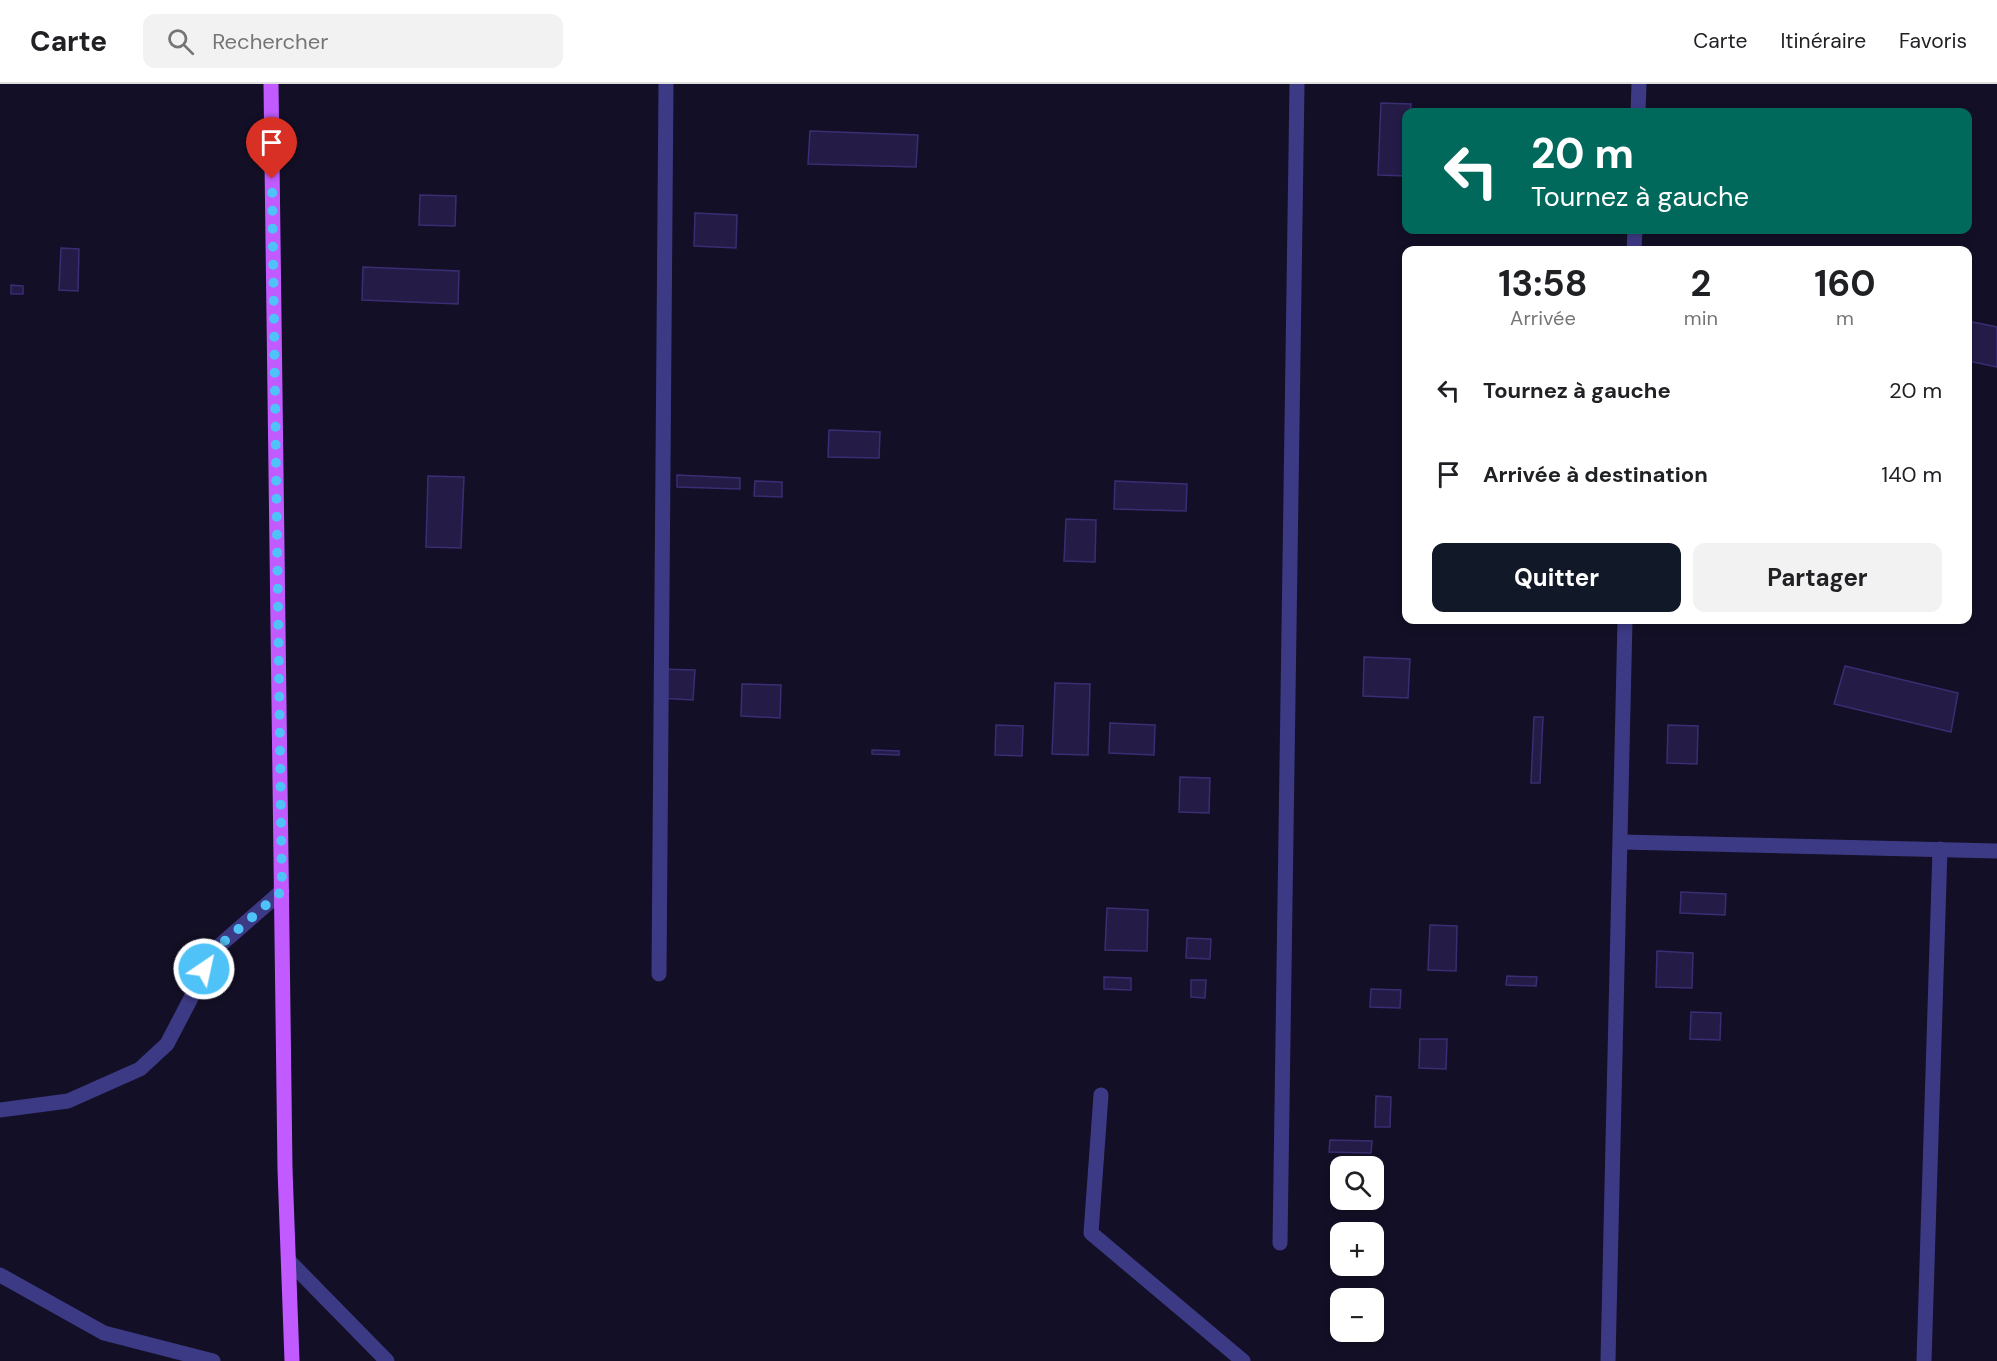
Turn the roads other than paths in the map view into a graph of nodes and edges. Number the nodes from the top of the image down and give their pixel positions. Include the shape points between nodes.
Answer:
1 (271, 84) edge
2 (666, 84) edge
3 (1297, 84) edge
4 (1639, 84) edge
5 (1638, 108) edge
6 (1625, 624) edge
7 (1622, 842) junction
8 (1940, 849) junction
9 (1997, 851) edge
10 (282, 891) junction
11 (659, 974) dead end
12 (1101, 1095) dead end
13 (0, 1110) edge
14 (1280, 1243) dead end
15 (290, 1262) junction
16 (0, 1275) edge
17 (213, 1361) edge
18 (292, 1361) edge
19 (387, 1361) edge
20 (1243, 1361) edge
21 (1608, 1361) edge
22 (1924, 1361) edge

1 - 10 main road
2 - 11 street
3 - 14 street
4 - 5 street
6 - 7 street
7 - 8 street
7 - 21 street
8 - 9 street
8 - 22 street
10 - 13 street via 211,953 167,1044 140,1069 68,1101
10 - 15 main road
12 - 20 street via 1091,1233
15 - 18 main road
15 - 19 street
16 - 17 street via 104,1333

